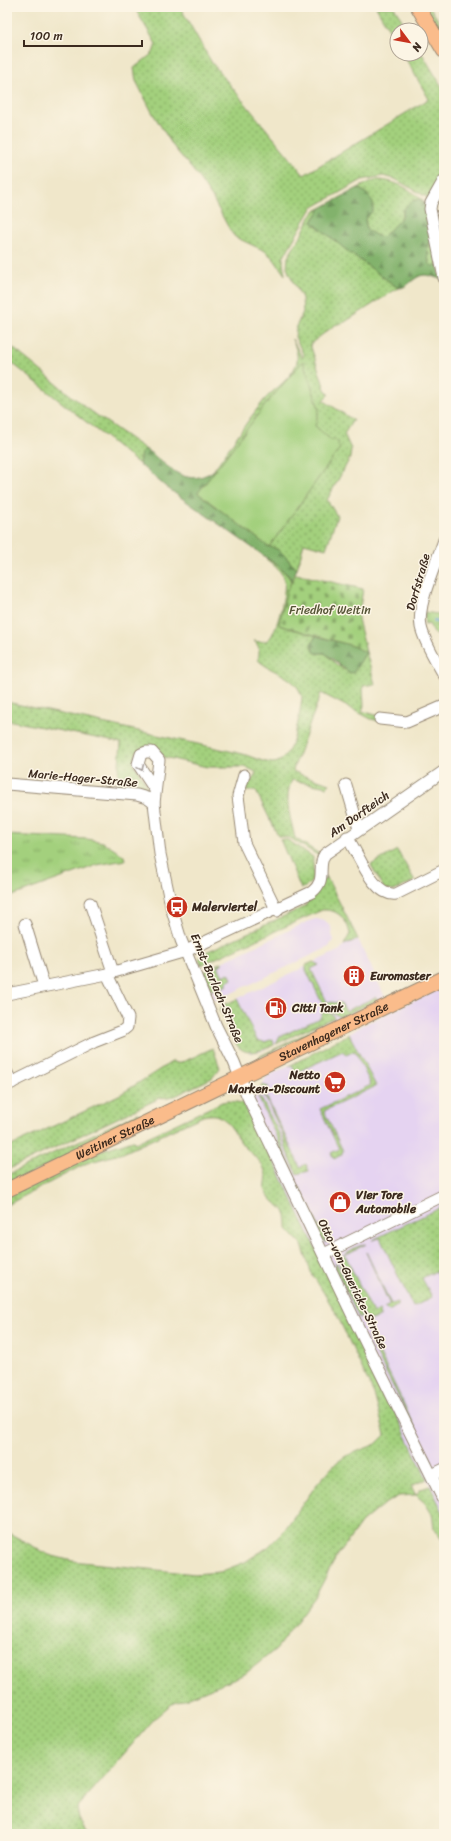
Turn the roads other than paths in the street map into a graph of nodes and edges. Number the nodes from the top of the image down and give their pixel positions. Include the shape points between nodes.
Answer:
1 (418, 7) edge
2 (444, 51) edge
3 (444, 180) edge
4 (444, 278) edge
5 (444, 540) edge
6 (444, 675) edge
7 (444, 706) edge
8 (380, 719) dead end
9 (444, 771) edge
10 (244, 775) dead end
11 (7, 784) edge
12 (346, 785) dead end
13 (155, 790) dead end
14 (154, 803) junction
15 (359, 829) junction
16 (347, 837) junction
17 (444, 870) edge
18 (90, 903) dead end
19 (277, 910) junction
20 (25, 924) dead end
21 (186, 951) junction
22 (110, 973) junction
23 (444, 978) edge
24 (44, 986) junction
25 (7, 994) edge
26 (240, 1077) junction
27 (9, 1080) edge
28 (223, 1085) joint
29 (7, 1190) edge
30 (444, 1195) edge
31 (324, 1254) junction
32 (444, 1470) edge
33 (432, 1475) junction
34 (444, 1501) edge

1 - 2 main road
3 - 4 street via 430,209
5 - 6 street, Dorfstraße via 425,597 421,620 425,638
7 - 8 street via 407,722
9 - 15 street, Am Dorfteich
10 - 19 street via 238,796 244,844
11 - 14 street, Marie-Hager-Straße via 137,795
12 - 15 street
13 - 14 street, Ernst-Barlach-Straße
14 - 21 street, Ernst-Barlach-Straße via 167,887
15 - 16 street, Am Dorfteich
16 - 17 street via 379,888 390,895
16 - 19 street, Am Dorfteich via 323,857 321,881 312,892
18 - 22 street
19 - 21 street
20 - 24 street
21 - 22 street
21 - 26 street, Ernst-Barlach-Straße
22 - 24 street
22 - 27 street via 128,1018 127,1027
23 - 26 main road, Stavenhagener Straße
24 - 25 street
26 - 28 main road, Stavenhagener Straße
26 - 31 street, Otto-von-Guericke-Straße
28 - 29 main road, Weitiner Straße
30 - 31 street
31 - 33 street, Otto-von-Guericke-Straße
32 - 33 street
33 - 34 street, Otto-von-Guericke-Straße

